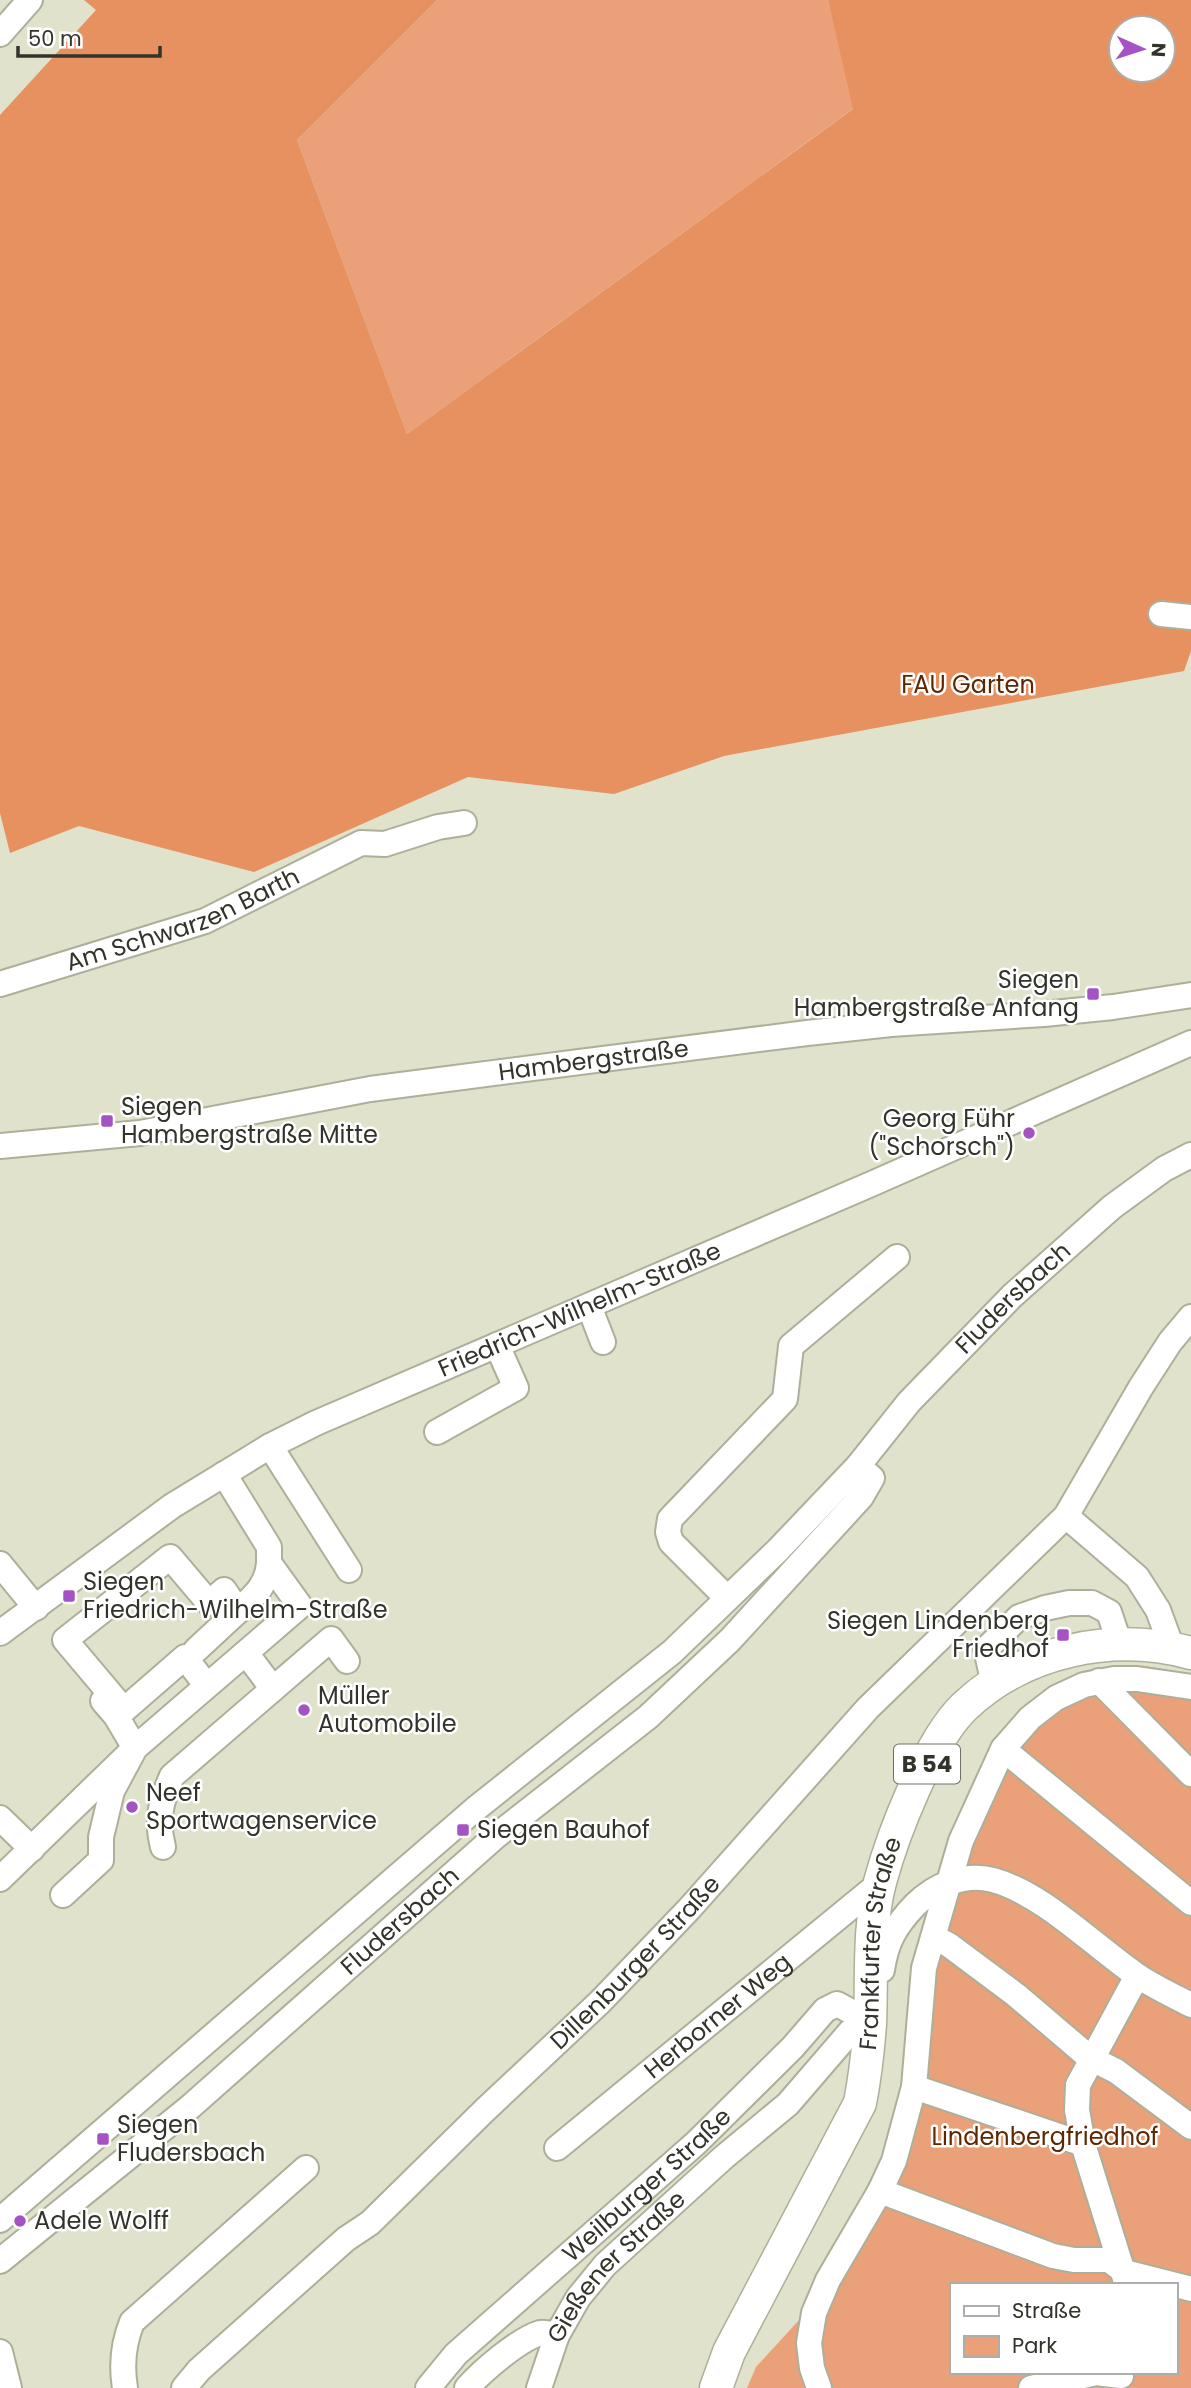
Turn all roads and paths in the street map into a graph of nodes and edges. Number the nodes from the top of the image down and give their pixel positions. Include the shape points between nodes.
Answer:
1 (30, 0) edge
2 (0, 34) edge
3 (1161, 614) dead end
4 (1191, 617) edge
5 (464, 823) dead end
6 (0, 984) edge
7 (1191, 995) edge
8 (1191, 1043) edge
9 (0, 1146) edge
10 (1191, 1155) edge
11 (897, 1257) dead end
12 (589, 1306) junction
13 (1191, 1317) edge
14 (603, 1342) dead end
15 (497, 1345) junction
16 (437, 1432) dead end
17 (270, 1446) junction
18 (873, 1470) junction
19 (224, 1474) junction
20 (1066, 1516) junction
21 (269, 1563) junction
22 (0, 1564) edge
23 (349, 1570) dead end
24 (727, 1598) junction
25 (36, 1608) junction
26 (238, 1611) junction
27 (0, 1633) edge
28 (1123, 1644) junction
29 (57, 1647) dead end
30 (196, 1650) dead end
31 (1181, 1651) edge
32 (246, 1653) junction
33 (347, 1661) dead end
34 (1099, 1681) junction
35 (994, 1684) junction
36 (206, 1685) junction
37 (1191, 1687) edge
38 (273, 1689) junction
39 (135, 1748) junction
40 (1003, 1749) junction
41 (1191, 1774) edge
42 (0, 1818) edge
43 (163, 1847) dead end
44 (33, 1849) junction
45 (0, 1879) edge
46 (880, 1883) junction
47 (949, 1883) junction
48 (63, 1895) dead end
49 (1191, 1903) edge
50 (934, 1937) junction
51 (871, 1970) junction
52 (1137, 1976) junction
53 (1191, 2005) edge
54 (870, 2022) junction
55 (1090, 2059) junction
56 (914, 2087) junction
57 (1191, 2127) edge
58 (1083, 2144) junction
59 (557, 2148) dead end
60 (306, 2168) dead end
61 (880, 2191) junction
62 (0, 2220) edge
63 (0, 2261) edge
64 (1126, 2278) edge
65 (1156, 2283) edge
66 (557, 2335) junction
67 (0, 2352) edge
68 (1092, 2374) edge
69 (1100, 2374) edge
70 (1121, 2379) edge
71 (9, 2388) edge
72 (125, 2388) edge
73 (184, 2388) edge
74 (428, 2388) edge
75 (467, 2388) edge
76 (539, 2388) edge
77 (716, 2388) edge
78 (819, 2388) edge
79 (1031, 2388) edge

1 - 2 street
3 - 4 street
5 - 6 street, Am Schwarzen Barth via 385,844 361,843 205,921
7 - 9 street, Hambergstraße via 1044,1014 807,1033 577,1062 370,1089 140,1133
8 - 12 street, Friedrich-Wilhelm-Straße
10 - 18 street, Fludersbach via 1112,1207 1012,1296 909,1402
11 - 24 street via 791,1346 785,1399 670,1519 671,1542
12 - 14 street
12 - 15 street, Friedrich-Wilhelm-Straße
13 - 20 street, Dillenburger Straße via 1141,1387
15 - 16 street via 516,1388
15 - 17 street, Friedrich-Wilhelm-Straße
17 - 19 street, Friedrich-Wilhelm-Straße
17 - 23 street
18 - 24 street, Fludersbach
18 - 63 street, Fludersbach via 861,1497 784,1584 648,1717 496,1836 190,2107
19 - 21 street via 269,1547
19 - 25 street, Friedrich-Wilhelm-Straße via 140,1528
20 - 31 street, Frankfurter Straße via 1136,1577
20 - 73 street, Dillenburger Straße via 868,1707 600,2002 370,2223 346,2238
21 - 26 street via 259,1591
21 - 32 street via 300,1606
22 - 25 street
24 - 62 street, Fludersbach via 672,1652 474,1810
25 - 27 street, Friedrich-Wilhelm-Straße
26 - 30 street
26 - 36 street via 224,1590 209,1603 170,1557 65,1640 124,1710 185,1657
28 - 31 main road, Frankfurter Straße / B 54
28 - 35 main road, Frankfurter Straße / B 54 via 1087,1646 1053,1655
28 - 35 street via 1109,1612 1091,1603 1045,1608 1019,1617 986,1649
29 - 39 street via 116,1716
32 - 36 street
32 - 38 street
33 - 38 street via 331,1639
34 - 37 street via 1137,1679
34 - 40 street via 1056,1698
34 - 41 street
35 - 46 main road, Frankfurter Straße / B 54 via 964,1707 941,1736 909,1799
36 - 39 street
38 - 43 street via 172,1776 159,1815
39 - 44 street
39 - 48 street via 112,1791 100,1860
40 - 47 street via 961,1842
40 - 49 street
42 - 44 street
44 - 45 street
46 - 51 main road, Frankfurter Straße / B 54
46 - 59 street, Herborner Weg
47 - 50 street
47 - 51 street via 933,1889 905,1916 885,1948 882,1970
47 - 52 street via 990,1879 1016,1888
50 - 55 street via 1006,1987
50 - 56 street via 924,1968
51 - 54 main road, Frankfurter Straße / B 54
52 - 53 street
52 - 55 street
54 - 66 street, Gießener Straße via 850,2032 788,2104 605,2264
54 - 74 street, Weilburger Straße via 837,2004 825,2010 793,2048 695,2143 456,2354
54 - 77 main road, Frankfurter Straße / B 54 via 860,2103 729,2352
55 - 57 street via 1116,2071
55 - 58 street via 1078,2085
56 - 58 street
56 - 61 street via 894,2161
58 - 64 street
60 - 72 street via 132,2322 121,2368
61 - 64 street via 1052,2256 1109,2260
61 - 78 street via 814,2313 809,2343
64 - 65 street
66 - 75 street via 543,2332 527,2340
66 - 76 street, Gießener Straße
67 - 71 street
68 - 79 street
69 - 70 street

